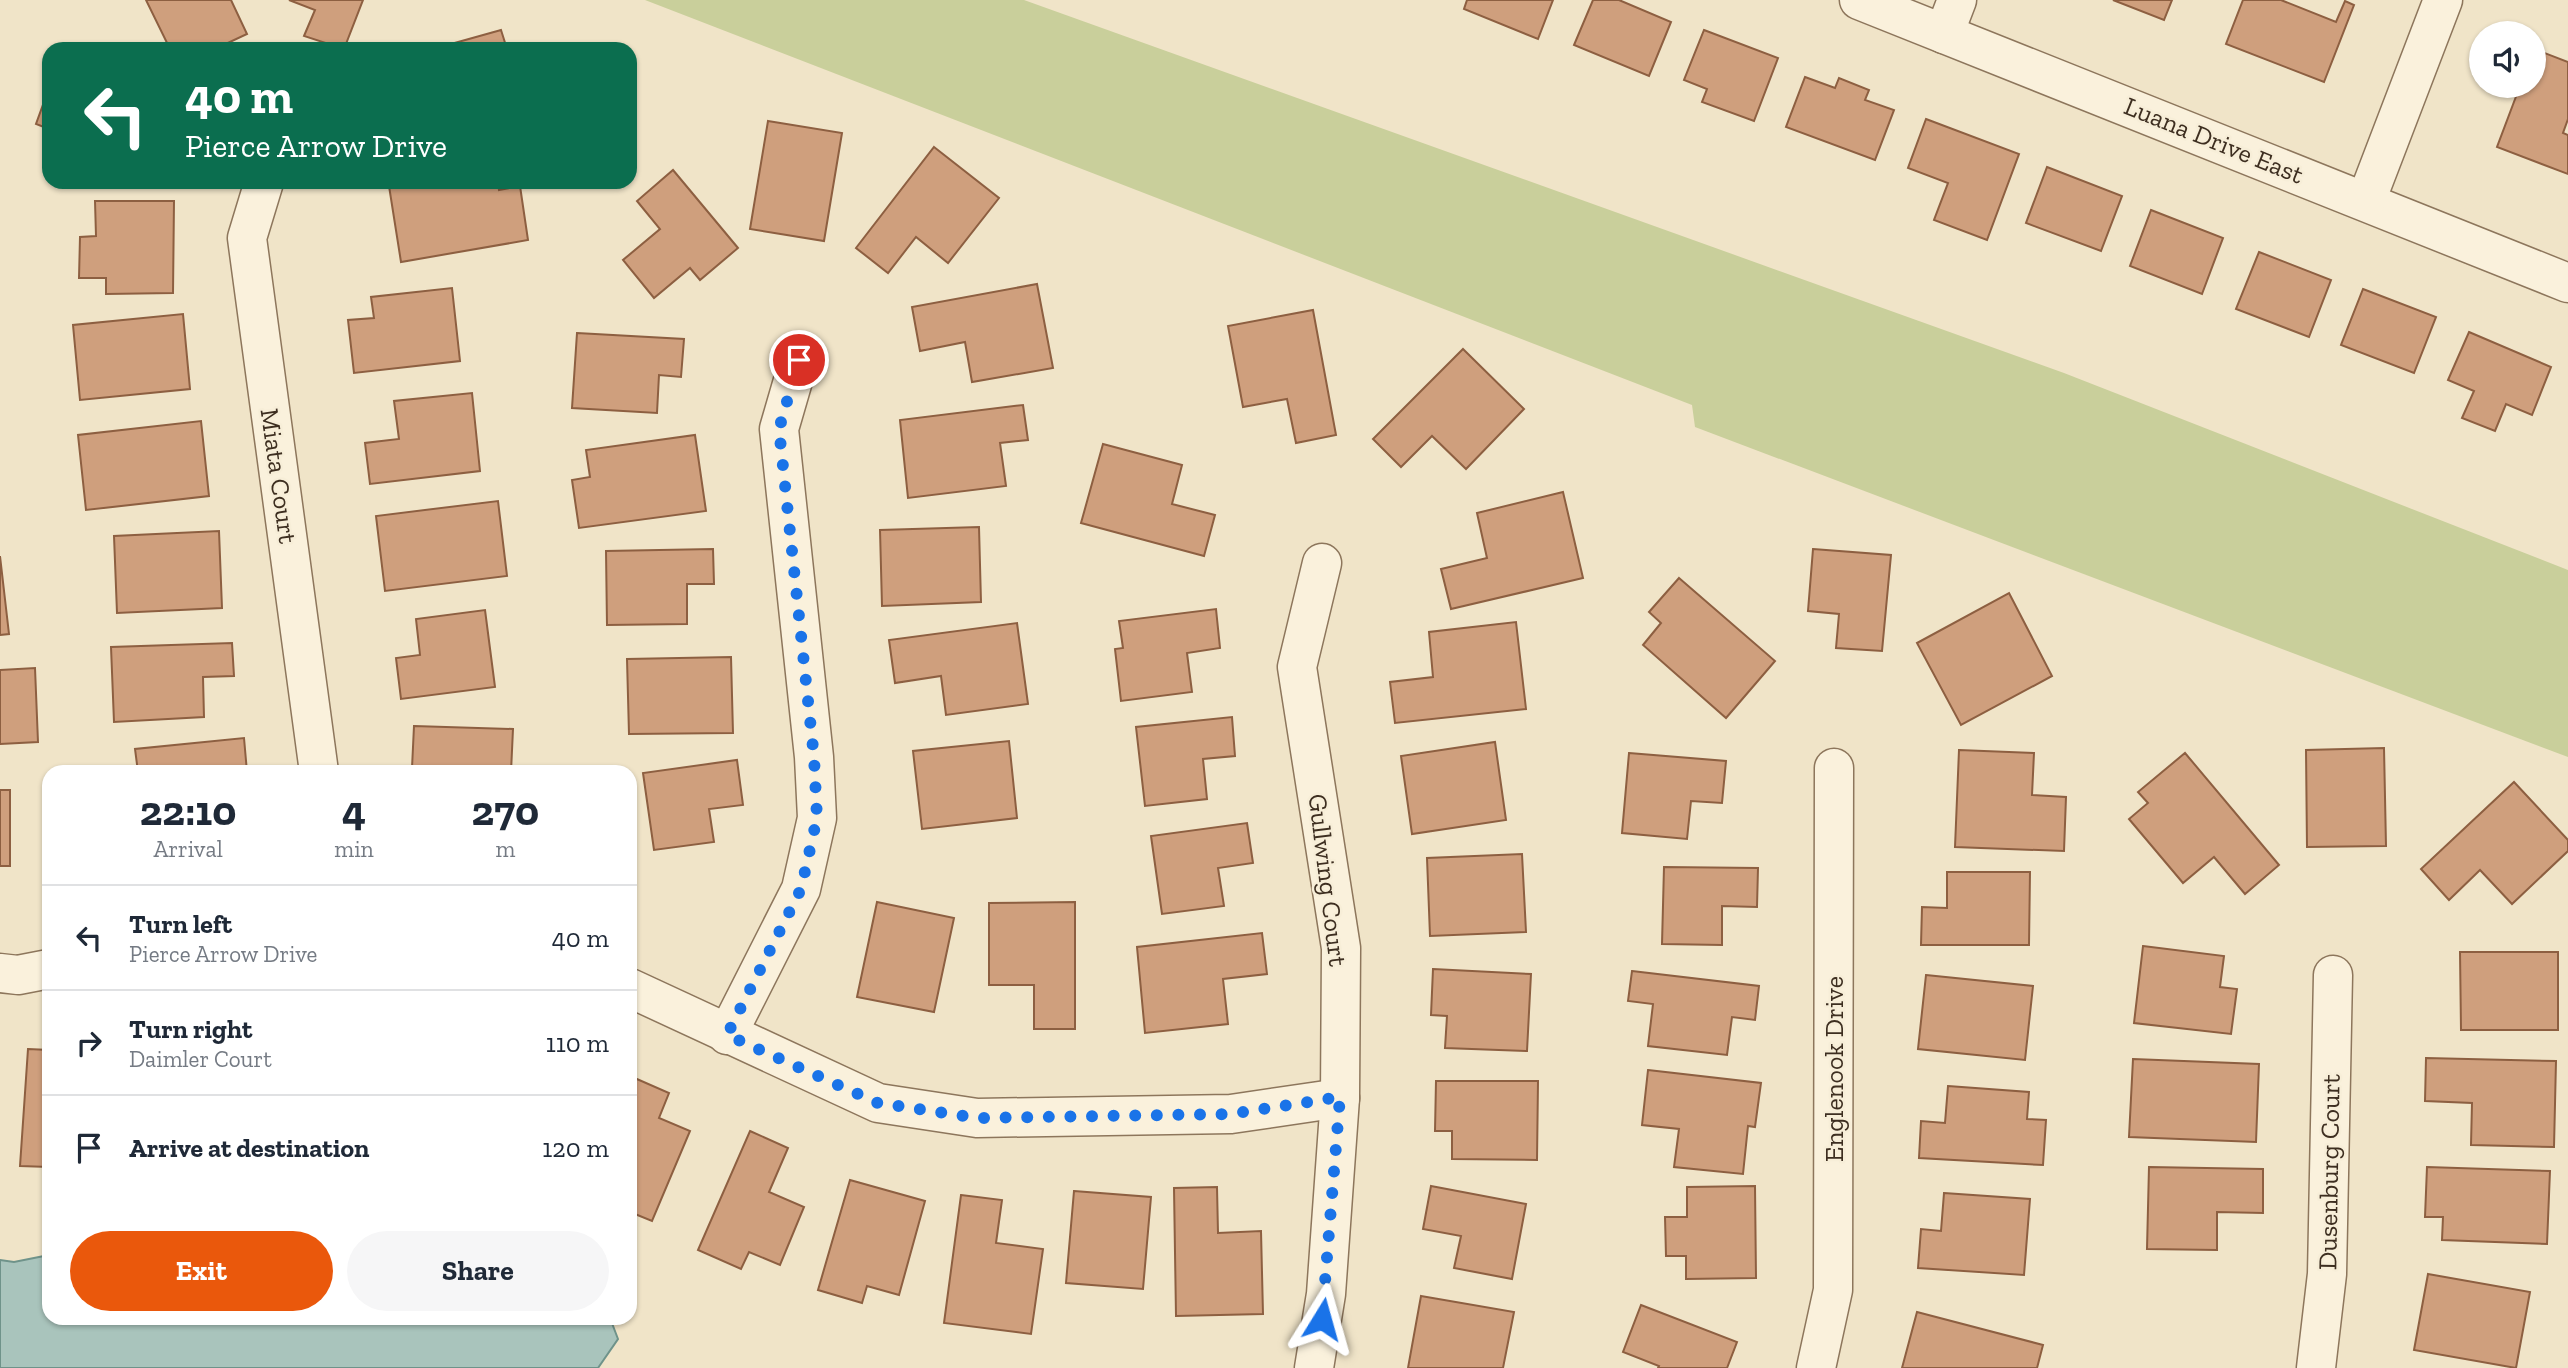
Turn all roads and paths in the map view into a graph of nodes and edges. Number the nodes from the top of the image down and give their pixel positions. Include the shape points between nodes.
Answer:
1 (1858, 0) edge
2 (2444, 0) edge
3 (1950, 17) edge
4 (262, 189) edge
5 (2366, 201) junction
6 (2568, 283) edge
7 (799, 360) dead end
8 (1322, 563) dead end
9 (318, 765) edge
10 (1835, 768) dead end
11 (42, 970) edge
12 (0, 973) edge
13 (2333, 975) dead end
14 (637, 991) edge
15 (727, 1035) junction
16 (1340, 1097) junction
17 (1314, 1368) edge
18 (1816, 1368) edge
19 (2316, 1368) edge

1 - 3 street, Luana Drive East
2 - 5 street
3 - 5 street, Luana Drive East
4 - 9 street, Miata Court via 247,238
5 - 6 street, Luana Drive East
7 - 15 street via 779,429 817,818 801,889
8 - 16 street, Gullwing Court via 1297,667 1341,948
10 - 18 street, Englenook Drive via 1833,1290
11 - 12 street
13 - 19 street, Dusenburg Court via 2327,1274
14 - 15 street
15 - 16 street via 878,1103 977,1118 1231,1114
16 - 17 street, Gullwing Court via 1326,1294

